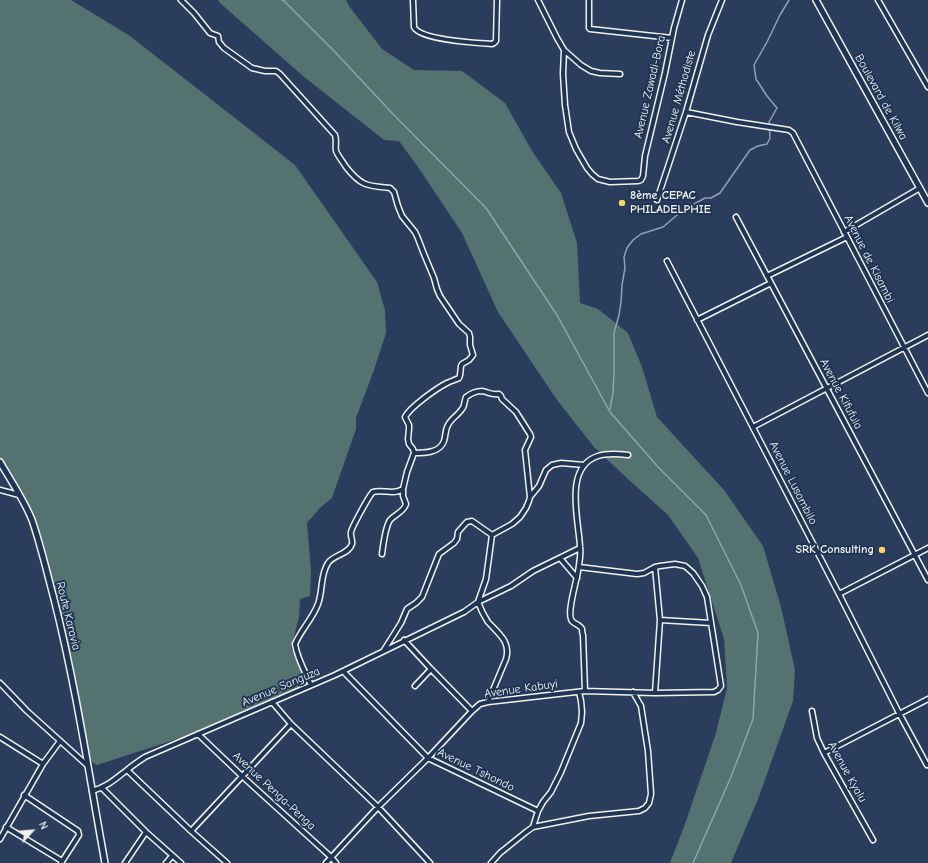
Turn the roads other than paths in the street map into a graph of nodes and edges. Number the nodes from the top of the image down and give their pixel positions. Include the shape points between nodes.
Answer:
1 (181, 0) edge
2 (413, 0) edge
3 (497, 0) edge
4 (538, 0) edge
5 (589, 0) edge
6 (682, 0) edge
7 (722, 0) edge
8 (816, 0) edge
9 (878, 0) edge
10 (672, 38) junction
11 (564, 50) junction
12 (620, 74) dead end
13 (928, 87) edge
14 (686, 112) junction
15 (920, 188) junction
16 (657, 200) dead end
17 (928, 203) edge
18 (736, 217) dead end
19 (844, 232) junction
20 (847, 237) junction
21 (667, 260) dead end
22 (767, 276) junction
23 (770, 283) junction
24 (698, 320) junction
25 (928, 336) edge
26 (904, 348) junction
27 (827, 389) junction
28 (928, 393) edge
29 (753, 427) junction
30 (414, 453) junction
31 (628, 455) dead end
32 (0, 462) edge
33 (584, 465) junction
34 (403, 489) junction
35 (0, 490) edge
36 (19, 495) junction
37 (530, 497) junction
38 (492, 535) junction
39 (580, 548) junction
40 (928, 548) edge
41 (382, 554) dead end
42 (915, 555) junction
43 (560, 558) junction
44 (579, 567) junction
45 (655, 567) junction
46 (577, 578) junction
47 (928, 580) edge
48 (839, 594) junction
49 (478, 602) junction
50 (660, 620) junction
51 (711, 623) junction
52 (404, 640) junction
53 (384, 651) junction
54 (431, 669) junction
55 (342, 671) junction
56 (0, 683) edge
57 (311, 685) junction
58 (415, 686) dead end
59 (585, 691) junction
60 (579, 692) junction
61 (633, 692) junction
62 (655, 693) junction
63 (928, 699) edge
64 (272, 702) junction
65 (488, 702) junction
66 (472, 711) junction
67 (812, 711) dead end
68 (900, 715) junction
69 (291, 724) junction
70 (198, 734) junction
71 (1, 739) edge
72 (60, 741) junction
73 (824, 753) junction
74 (428, 758) junction
75 (43, 764) junction
76 (928, 765) edge
77 (88, 766) junction
78 (126, 770) junction
79 (242, 776) junction
80 (102, 788) junction
81 (92, 791) junction
82 (24, 796) junction
83 (378, 807) junction
84 (538, 811) junction
85 (6, 827) junction
86 (533, 827) junction
87 (190, 831) junction
88 (146, 832) junction
89 (0, 838) edge
90 (874, 840) dead end
91 (172, 856) junction
92 (331, 857) junction
93 (61, 862) edge
94 (105, 863) edge
95 (125, 863) edge
96 (166, 863) edge
97 (181, 863) edge
98 (227, 863) edge
99 (326, 863) edge
100 (336, 863) edge
101 (430, 863) edge
102 (490, 863) edge

1 - 30 street via 210,32 218,36 224,48 252,68 276,71 280,74 335,135 338,155 359,181 368,186 390,188 394,192 400,212 417,236 440,296 459,324 469,333 473,354 462,364 459,378 434,391 405,417 410,429 409,444
2 - 3 street via 416,30 441,39 492,44 496,41
4 - 11 street
5 - 10 street via 590,29
6 - 10 street, Avenue Zawadi-Bora
7 - 14 street, Avenue Méthodiste via 708,35
8 - 15 street, Boulevard de Kilwa
9 - 13 street
10 - 11 street, Avenue Zawadi-Bora via 645,156 643,176 638,181 610,182 598,179 583,162 569,132 563,74
11 - 12 street via 591,71
14 - 16 street, Avenue Méthodiste
14 - 19 street, Avenue de Kisambi via 789,130 793,133
15 - 17 street, Boulevard de Kilwa
15 - 19 street
18 - 22 street, Avenue Kifufula
19 - 20 street, Avenue de Kisambi
20 - 22 street
20 - 26 street, Avenue de Kisambi
21 - 24 street, Avenue Lusambilo
22 - 23 street, Avenue Kifufula
23 - 24 street
23 - 27 street, Avenue Kifufula
24 - 29 street, Avenue Lusambilo
25 - 26 street
26 - 27 street
26 - 28 street, Avenue de Kisambi
27 - 29 street
27 - 42 street, Avenue Kifufula
29 - 48 street, Avenue Lusambilo
30 - 34 street
30 - 37 street via 433,451 442,445 447,426 462,409 466,397 481,391 499,394 516,412 531,437 525,450
31 - 33 street via 598,456
32 - 36 street, Route Karavia
33 - 37 street via 552,465 546,470 539,486
33 - 39 street via 576,481 575,493
34 - 41 street via 406,506 389,521
34 - 57 street via 372,493 351,532 351,545 331,559 326,566 319,602 295,644
35 - 36 street
36 - 77 street, Route Karavia via 32,521 57,612
37 - 38 street via 520,517
38 - 49 street via 486,579
38 - 53 street via 472,521 465,524 458,532 454,543 439,554 422,597 407,609
39 - 43 street, Avenue Sanguza
39 - 44 street
40 - 42 street
42 - 47 street, Avenue Kifufula
42 - 48 street
43 - 46 street
43 - 49 street, Avenue Sanguza
44 - 45 street via 637,574
44 - 46 street
45 - 50 street
45 - 51 street via 675,564 685,566 693,573 706,597
46 - 59 street via 570,619 582,629
48 - 68 street, Avenue Lusambilo
49 - 52 street, Avenue Sanguza via 464,612
49 - 65 street via 484,615 503,638 508,652
50 - 51 street
50 - 62 street
51 - 62 street, Avenue Kabuyi via 722,686 714,692
52 - 53 street, Avenue Sanguza
52 - 54 street
53 - 55 street, Avenue Sanguza
54 - 58 street
54 - 66 street
55 - 57 street, Avenue Sanguza
55 - 74 street, Avenue Tshondo
56 - 72 street
57 - 64 street, Avenue Sanguza
59 - 60 street, Avenue Kabuyi
59 - 61 street, Avenue Kabuyi
60 - 65 street, Avenue Kabuyi
60 - 84 street via 581,723 551,792
61 - 62 street, Avenue Kabuyi
61 - 86 street via 641,706 646,736 651,794 649,803 640,811 590,816
63 - 68 street
64 - 69 street
64 - 70 street, Avenue Sanguza
65 - 66 street, Avenue Kabuyi via 480,704
66 - 74 street, Avenue Kabuyi
67 - 73 street, Avenue Kyalu via 817,738
68 - 73 street
68 - 76 street, Avenue Lusambilo
69 - 79 street
69 - 83 street
70 - 78 street, Avenue Sanguza via 145,757
70 - 79 street, Avenue Penga-Penga
71 - 75 street
72 - 75 street
72 - 77 street
73 - 90 street, Avenue Kyalu
74 - 83 street, Avenue Kabuyi
74 - 84 street, Avenue Tshondo
75 - 82 street
77 - 81 street, Route Karavia
78 - 80 street, Avenue Sanguza
78 - 87 street
79 - 87 street
79 - 92 street, Avenue Penga-Penga
80 - 81 street, Avenue Sanguza
80 - 88 street
81 - 94 street, Route Karavia
82 - 85 street
82 - 93 street via 78,831 79,835
83 - 92 street, Avenue Kabuyi
83 - 101 street
84 - 86 street
85 - 89 street
85 - 93 street
86 - 102 street
87 - 98 street
88 - 91 street
88 - 95 street
91 - 96 street
91 - 97 street
92 - 99 street, Avenue Kabuyi
92 - 100 street, Avenue Penga-Penga

